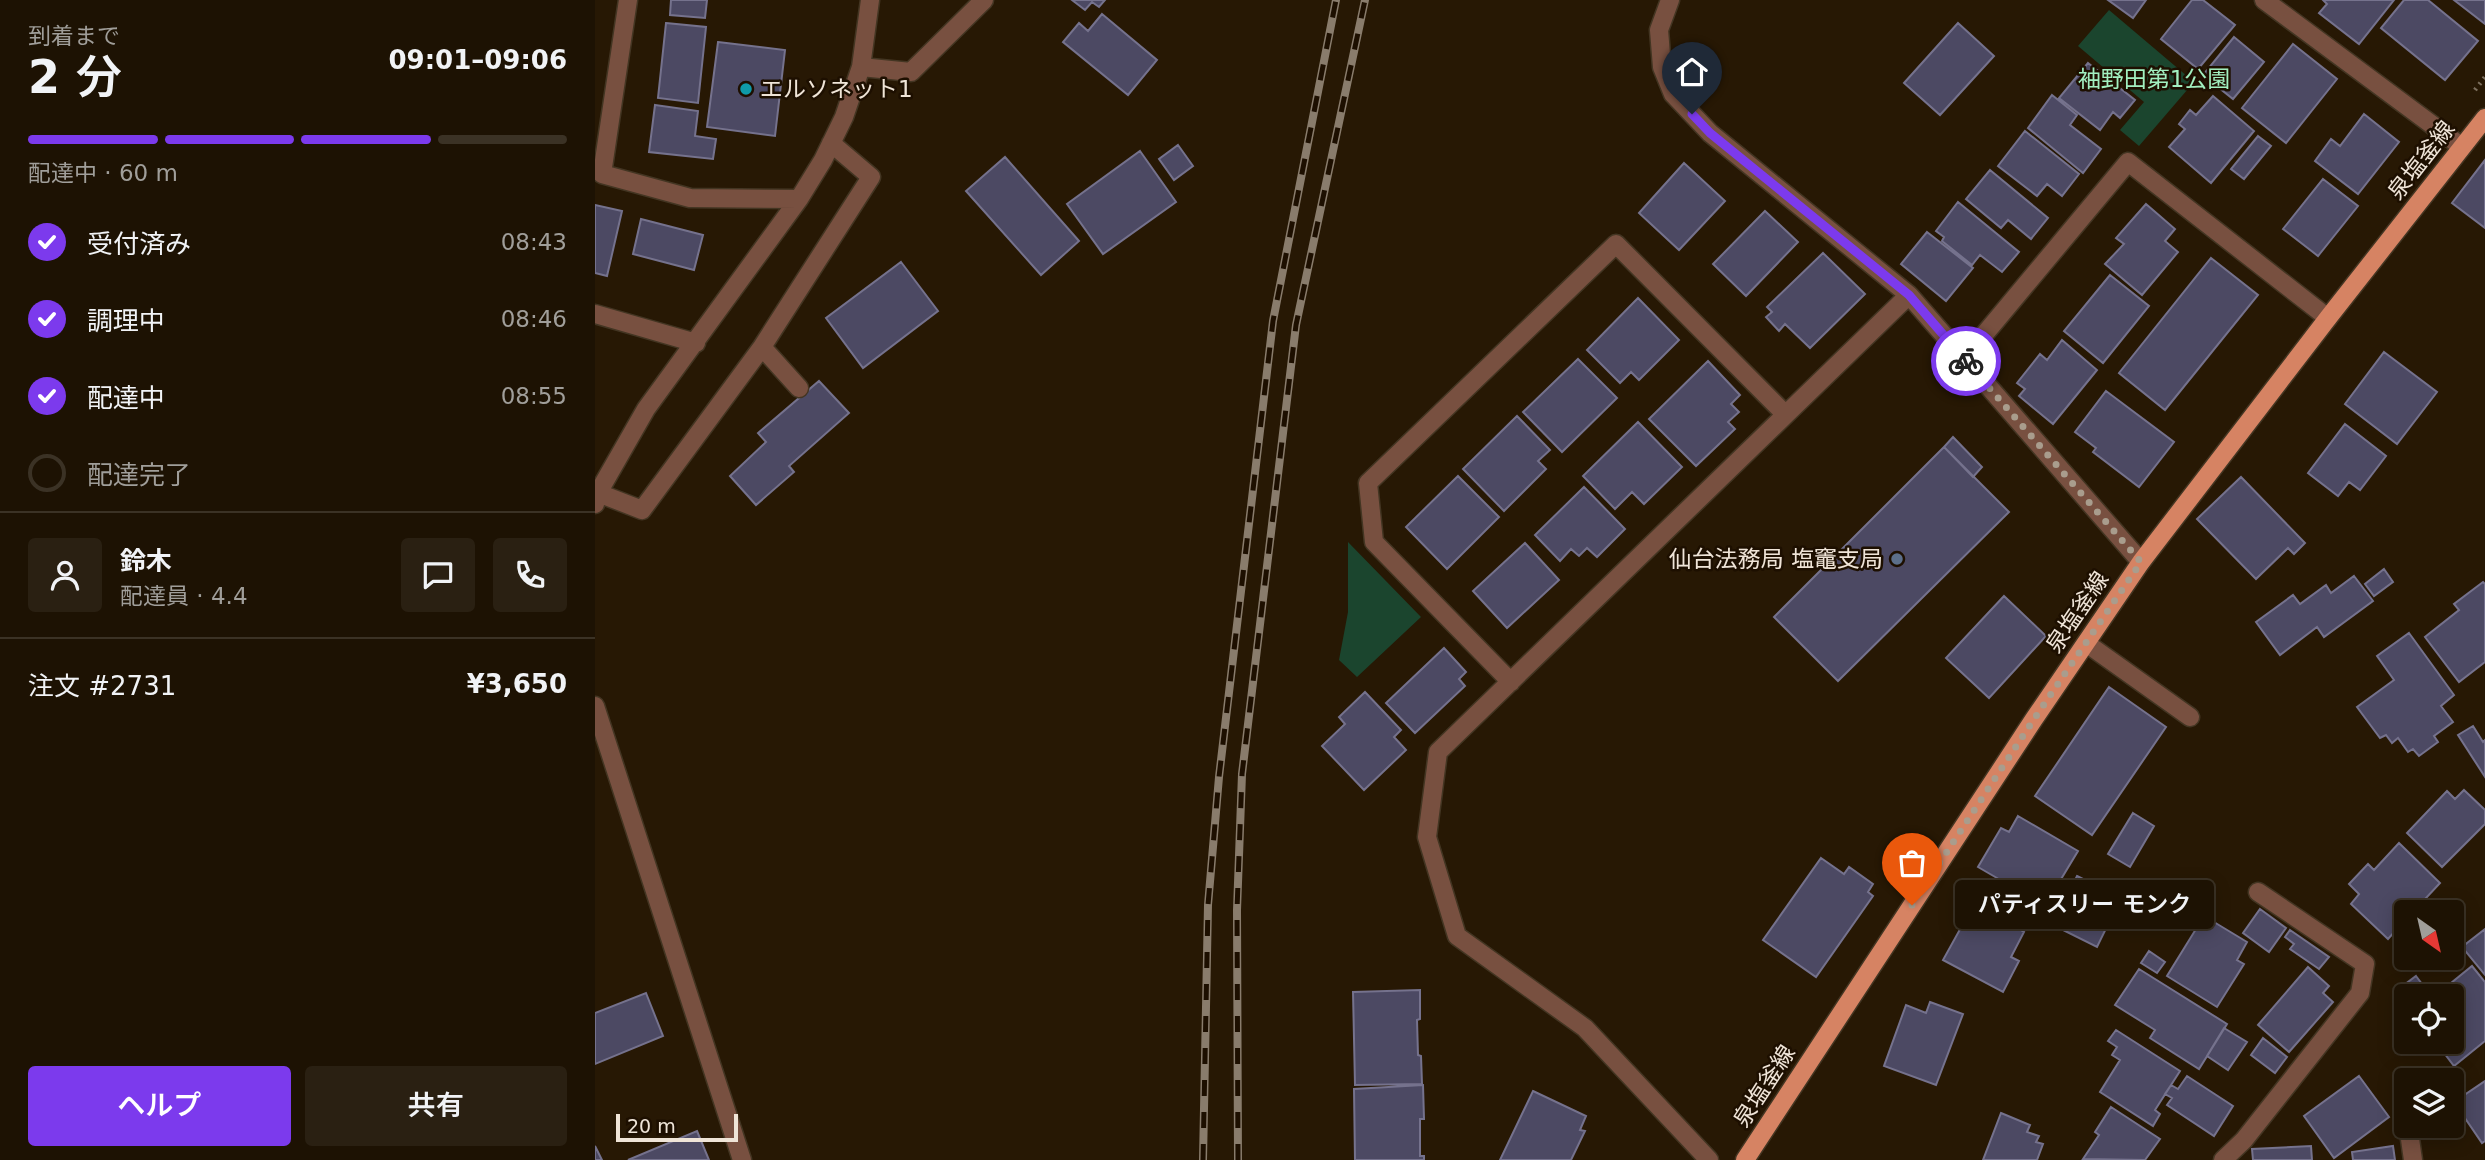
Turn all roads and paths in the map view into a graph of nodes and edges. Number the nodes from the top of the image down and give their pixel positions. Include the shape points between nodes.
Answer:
1 (628, 0) edge
2 (870, 0) edge
3 (984, 0) edge
4 (1669, 0) edge
5 (2264, 0) edge
6 (861, 67) junction
7 (2485, 118) edge
8 (831, 144) junction
9 (2462, 147) junction
10 (799, 199) junction
11 (1909, 295) junction
12 (595, 314) edge
13 (2328, 318) junction
14 (1983, 336) dead end
15 (696, 342) junction
16 (762, 347) junction
17 (799, 388) dead end
18 (1785, 414) junction
19 (596, 499) edge
20 (2141, 562) junction
21 (2086, 643) junction
22 (1511, 682) junction
23 (595, 706) edge
24 (2190, 717) dead end
25 (2258, 892) dead end
26 (2410, 1138) edge
27 (742, 1160) edge
28 (1709, 1160) edge
29 (1745, 1160) edge
30 (2223, 1160) edge
31 (2413, 1160) edge

1 - 10 street via 602,174 690,198
2 - 6 street
3 - 6 street via 911,72
4 - 11 street via 1659,30 1662,67 1673,94 1710,133
5 - 9 street
6 - 8 street
7 - 9 main road, 泉塩釜線
8 - 10 street
8 - 16 street via 871,177
9 - 13 main road, 泉塩釜線
10 - 15 street
11 - 18 street
11 - 20 street
12 - 15 street
13 - 14 street via 2128,162
13 - 20 main road, 泉塩釜線
15 - 19 street via 646,409
16 - 17 street
16 - 19 street via 642,510
18 - 22 street
18 - 22 street via 1616,244 1367,483 1374,542
20 - 21 main road, 泉塩釜線
21 - 24 street
21 - 29 main road, 泉塩釜線
22 - 28 street via 1438,752 1427,837 1457,936 1585,1028
23 - 27 street
25 - 30 street via 2365,964 2360,993 2245,1140
26 - 31 street

